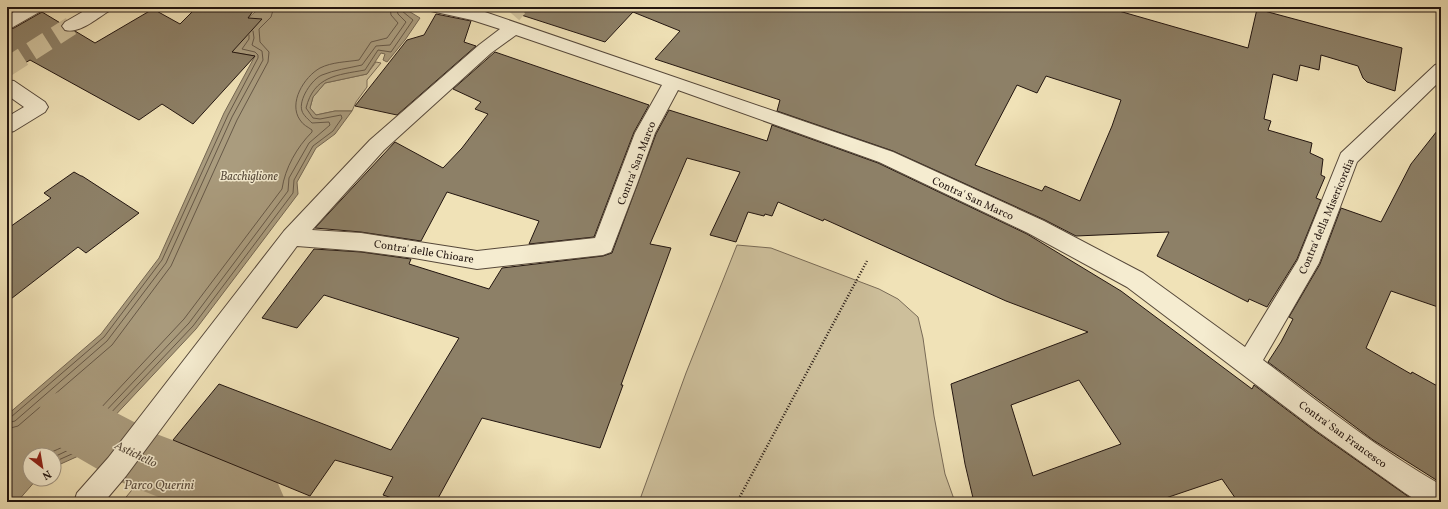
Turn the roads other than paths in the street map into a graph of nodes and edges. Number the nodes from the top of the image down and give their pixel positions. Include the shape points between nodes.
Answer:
1 (35, 7) edge
2 (104, 7) edge
3 (437, 7) edge
4 (510, 22) junction
5 (7, 23) edge
6 (71, 26) tunnel mouth
7 (1441, 69) edge
8 (672, 82) junction
9 (7, 86) edge
10 (7, 126) edge
11 (292, 237) junction
12 (603, 246) joint
13 (1248, 363) junction
14 (1441, 500) edge
15 (87, 502) edge

1 - 5 street
2 - 6 street
3 - 4 street, Contra' San Marco
4 - 8 street, Contra' San Marco
4 - 11 street via 485,49 377,145
7 - 13 street, Contra' della Misericordia via 1348,158 1308,263
8 - 12 street, Contra' San Marco via 645,133
8 - 13 street, Contra' San Marco via 886,157 1036,227 1135,280
9 - 10 street via 38,107
11 - 12 street, Contra' delle Chioare via 361,242 477,260
11 - 15 street via 117,467
13 - 14 street, Contra' San Francesco via 1325,422

